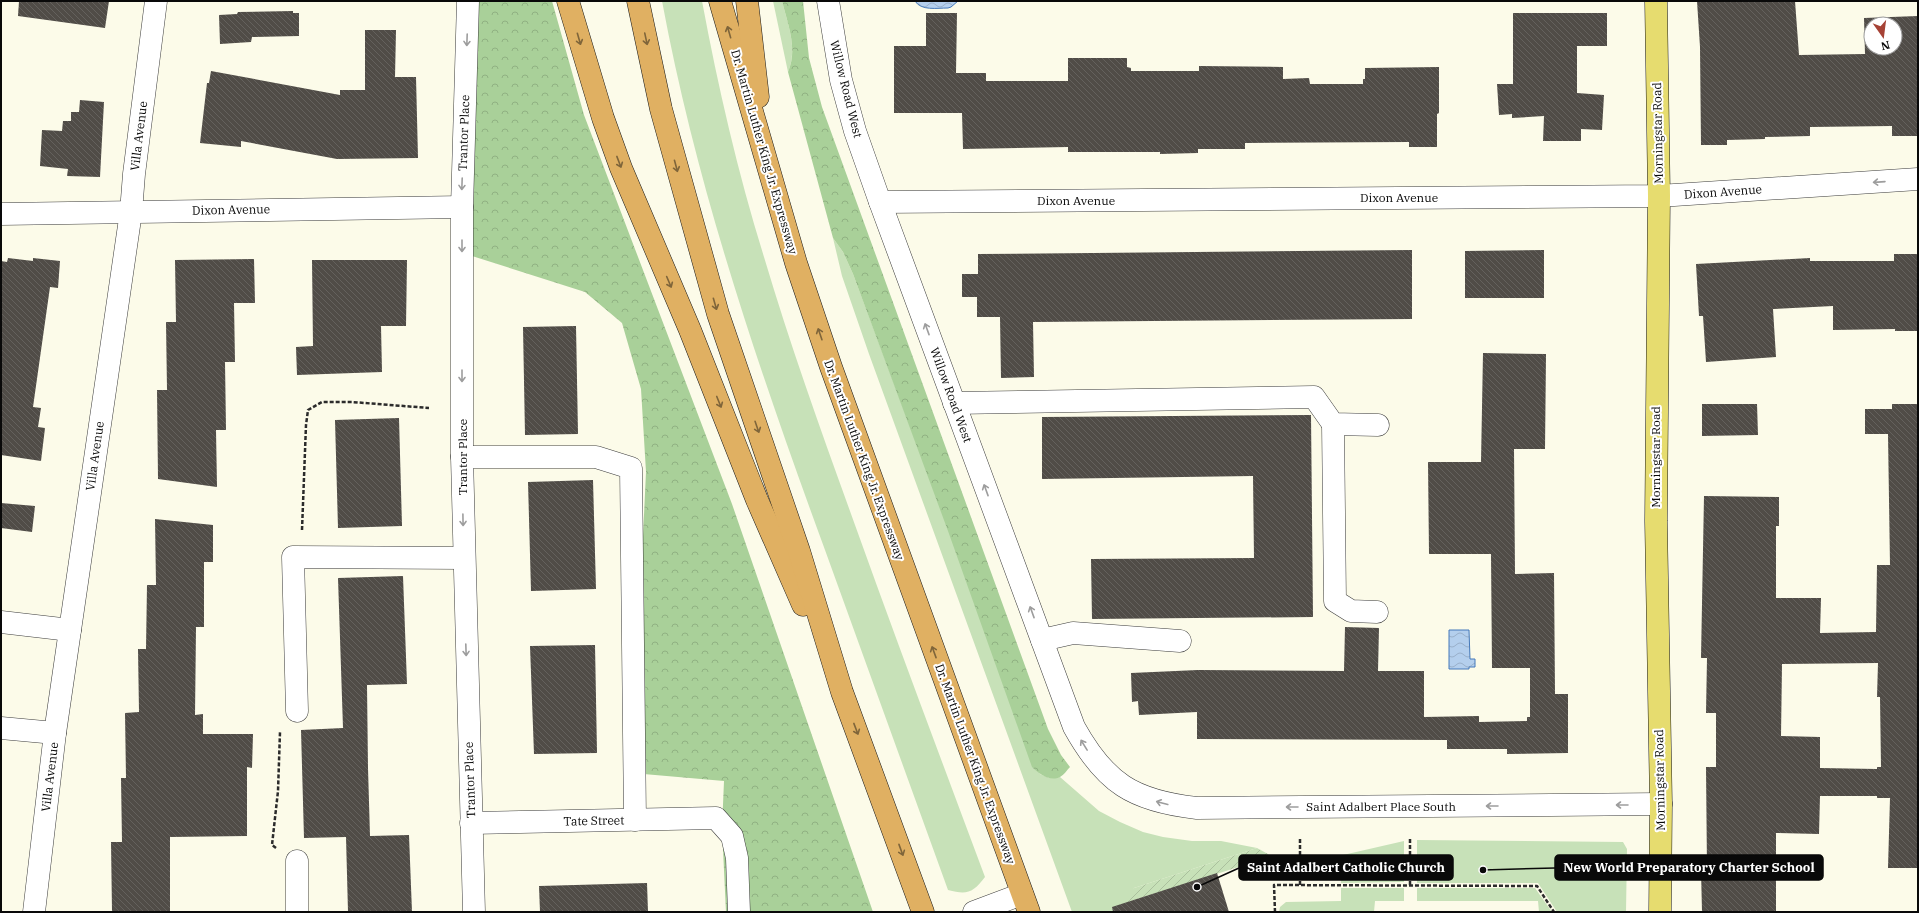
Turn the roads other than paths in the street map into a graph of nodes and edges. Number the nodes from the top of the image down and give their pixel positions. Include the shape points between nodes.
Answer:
1 (156, 1) edge
2 (468, 1) edge
3 (568, 1) edge
4 (638, 1) edge
5 (720, 1) edge
6 (747, 1) edge
7 (828, 1) edge
8 (1656, 1) edge
9 (766, 163) junction
10 (1918, 180) edge
11 (1659, 196) junction
12 (880, 202) junction
13 (462, 207) junction
14 (131, 212) junction
15 (1, 214) edge
16 (954, 403) junction
17 (1333, 424) junction
18 (1378, 424) dead end
19 (462, 457) junction
20 (464, 558) junction
21 (1378, 612) dead end
22 (1, 622) edge
23 (70, 630) junction
24 (1042, 640) junction
25 (1180, 641) dead end
26 (842, 692) junction
27 (297, 711) road end
28 (1, 728) edge
29 (55, 733) junction
30 (1109, 776) joint
31 (1661, 804) junction
32 (635, 820) junction
33 (472, 823) junction
34 (297, 861) road end
35 (1026, 903) edge
36 (34, 912) edge
37 (297, 912) edge
38 (474, 912) edge
39 (739, 912) edge
40 (923, 912) edge
41 (974, 912) edge
42 (1660, 912) edge

1 - 14 street, Villa Avenue
2 -> 13 street, Trantor Place
3 -> 26 highway via 603,118 621,168 690,330 757,500
4 -> 26 highway via 661,109 718,314 799,551
9 -> 5 highway, Dr. Martin Luther King Jr. Expressway
6 - 9 highway
7 - 12 street, Willow Road West via 841,80 855,131
8 - 11 main road, Morningstar Road
35 -> 9 highway, Dr. Martin Luther King Jr. Expressway via 846,411 796,263
10 -> 11 street, Dixon Avenue
11 - 12 street, Dixon Avenue
11 - 31 main road, Morningstar Road via 1656,521
16 -> 12 street, Willow Road West
13 - 14 street, Dixon Avenue
13 -> 19 street, Trantor Place
14 - 15 street, Dixon Avenue
14 - 23 street, Villa Avenue
16 - 17 street via 1314,397
24 -> 16 street, Willow Road West
17 - 18 street
17 - 21 street via 1336,601 1351,611
19 -> 20 street, Trantor Place
19 - 32 street via 596,457 631,468
20 - 27 street via 293,557
20 -> 33 street, Trantor Place
22 - 23 street
23 - 29 street, Villa Avenue
24 - 25 street via 1073,633
30 -> 24 street, Willow Road West via 1086,748 1074,727
26 -> 40 highway
28 - 29 street
29 - 36 street, Villa Avenue
31 -> 30 street, Saint Adalbert Place South via 1197,808 1148,799 1128,790
31 - 42 main road, Morningstar Road
32 - 33 street, Tate Street
32 - 39 street, Tate Street via 716,818 732,836 737,858
33 - 38 street, Trantor Place
34 - 37 street
35 - 41 street

